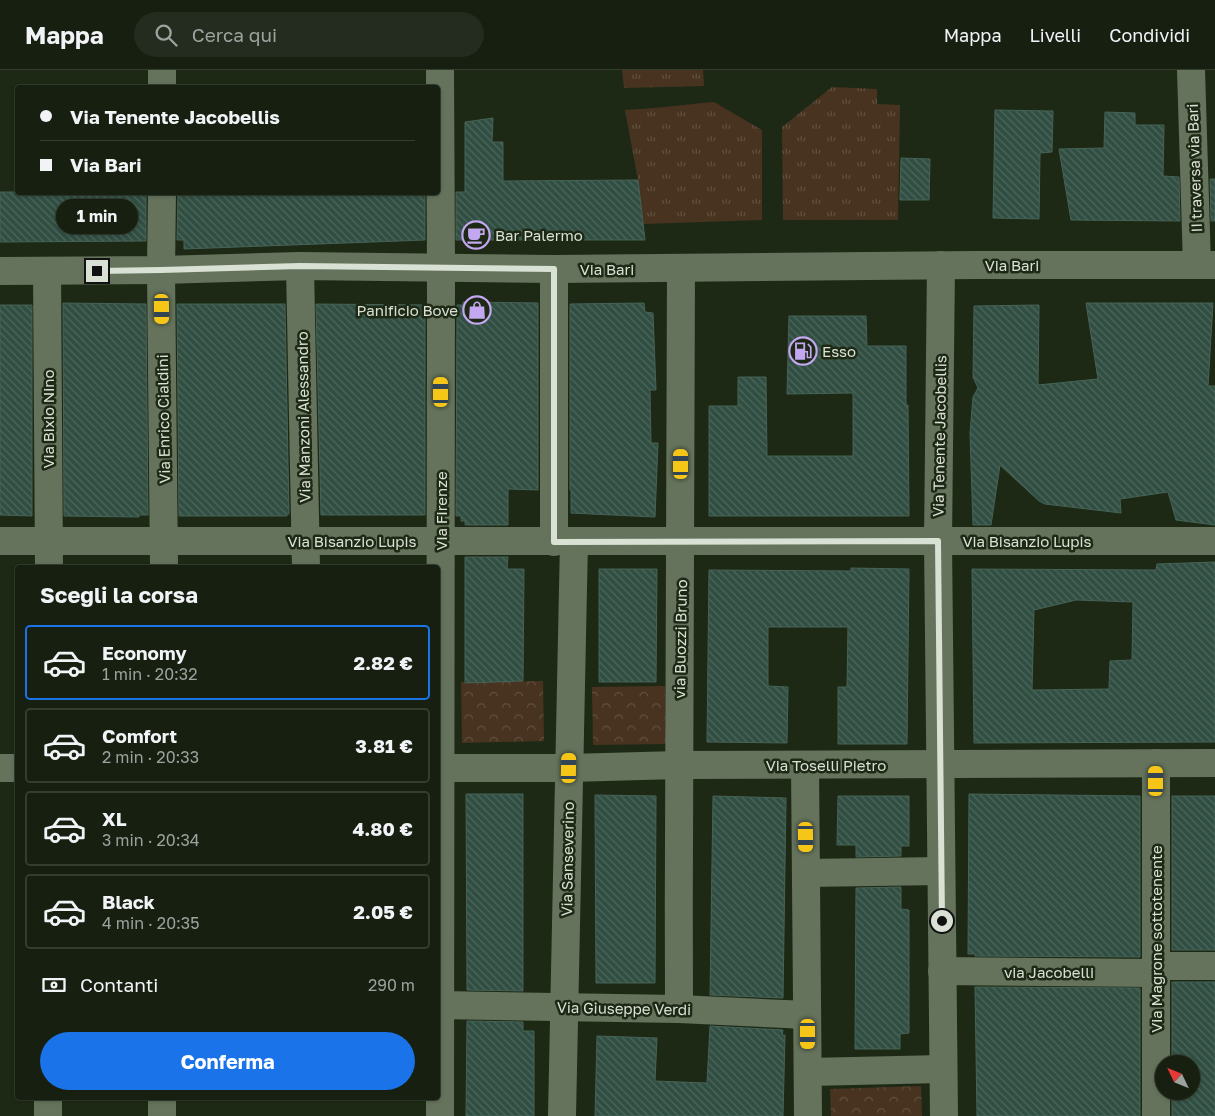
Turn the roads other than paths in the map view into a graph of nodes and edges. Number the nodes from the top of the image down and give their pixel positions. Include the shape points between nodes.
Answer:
1 (162, 70) edge
2 (440, 70) edge
3 (1191, 70) edge
4 (162, 85) edge
5 (162, 195) edge
6 (942, 265) junction
7 (1206, 265) edge
8 (300, 266) junction
9 (441, 267) junction
10 (682, 268) junction
11 (554, 269) junction
12 (161, 270) junction
13 (0, 271) edge
14 (47, 271) junction
15 (49, 540) junction
16 (0, 541) edge
17 (441, 541) junction
18 (564, 541) junction
19 (938, 541) junction
20 (1215, 541) edge
21 (681, 542) junction
22 (164, 555) edge
23 (306, 555) edge
24 (49, 565) edge
25 (440, 654) edge
26 (1215, 762) edge
27 (1156, 763) junction
28 (940, 764) junction
29 (678, 765) junction
30 (805, 765) junction
31 (0, 768) edge
32 (15, 768) edge
33 (440, 768) edge
34 (569, 768) junction
35 (942, 871) junction
36 (806, 873) junction
37 (1215, 966) edge
38 (1156, 969) junction
39 (942, 971) junction
40 (440, 1005) joint
41 (564, 1007) junction
42 (679, 1009) junction
43 (808, 1015) junction
44 (943, 1069) junction
45 (808, 1072) junction
46 (48, 1100) edge
47 (162, 1100) edge
48 (48, 1116) edge
49 (162, 1116) edge
50 (440, 1116) edge
51 (562, 1116) edge
52 (808, 1116) edge
53 (944, 1116) edge
54 (1156, 1116) edge

1 - 4 street
2 - 9 street, Via Firenze
3 - 7 street, II traversa via Bari
5 - 12 street, Via Enrico Cialdini
6 - 7 street, Via Bari
6 - 10 street, Via Bari
6 - 19 street, Via Tenente Jacobellis
8 - 9 street, Via Bari
8 - 12 street, Via Bari
8 - 23 street, Via Manzoni Alessandro
9 - 11 street, Via Bari
9 - 17 street, Via Firenze
10 - 11 street, Via Bari
10 - 21 street, via Buozzi Bruno
11 - 18 street, Via Sanseverino
12 - 14 street, Via Bari
12 - 22 street, Via Enrico Cialdini
13 - 14 street, Via Bari
14 - 15 street, Via Bixio Nino
15 - 16 street, Via Bisanzio Lupis
15 - 22 street, Via Bisanzio Lupis
15 - 24 street, Via Bixio Nino
17 - 18 street, Via Bisanzio Lupis
17 - 23 street, Via Bisanzio Lupis
17 - 25 street, Via Firenze
18 - 21 street, Via Bisanzio Lupis
18 - 34 street, Via Sanseverino
19 - 20 street, Via Bisanzio Lupis
19 - 21 street, Via Bisanzio Lupis
19 - 28 street, Via Tenente Jacobellis
21 - 29 street, via Buozzi Bruno
22 - 23 street, Via Bisanzio Lupis
26 - 27 street, Via Toselli Pietro
27 - 28 street, Via Toselli Pietro
27 - 38 street, Via Magrone sottotenente
28 - 30 street, Via Toselli Pietro
28 - 35 street, Via Tenente Jacobellis
29 - 30 street, Via Toselli Pietro
29 - 34 street, Via Toselli Pietro
29 - 42 street, via Buozzi Bruno
30 - 36 street
31 - 32 street
33 - 34 street, Via Toselli Pietro
34 - 41 street, Via Sanseverino
35 - 36 street
35 - 39 street, Via Tenente Jacobellis
36 - 43 street
37 - 38 street, via Jacobelli
38 - 39 street, via Jacobelli
38 - 54 street, Via Magrone sottotenente
39 - 44 street, Via Tenente Jacobellis
40 - 41 street, Via Giuseppe Verdi
40 - 50 street, Via Firenze
41 - 42 street, Via Giuseppe Verdi
41 - 51 street, Via Sanseverino
42 - 43 street, Via Giuseppe Verdi
43 - 45 street
44 - 45 street
44 - 53 street, Via Tenente Jacobellis
45 - 52 street
46 - 48 street
47 - 49 street

